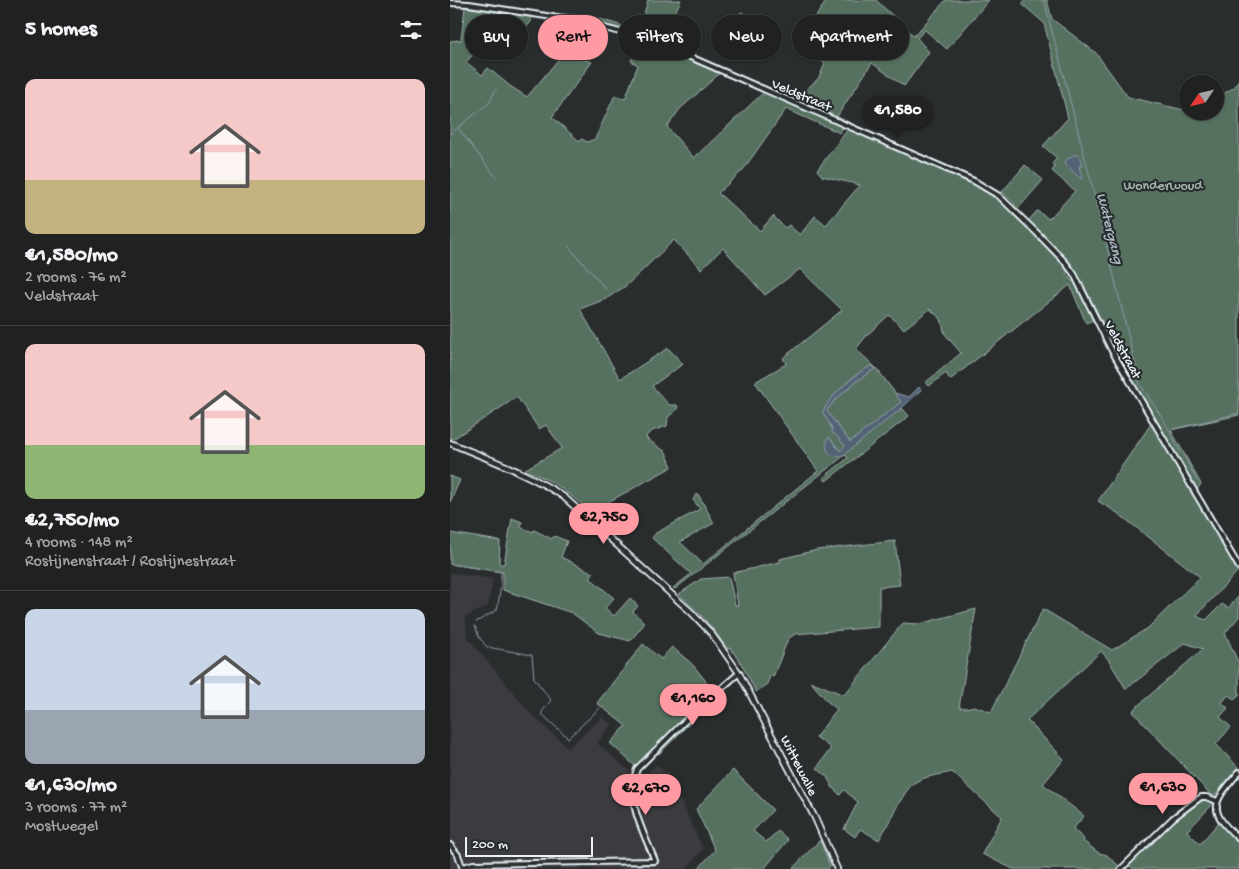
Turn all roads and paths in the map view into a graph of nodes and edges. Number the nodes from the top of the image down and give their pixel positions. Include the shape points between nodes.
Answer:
1 (450, 3) edge
2 (450, 443) edge
3 (1239, 567) edge
4 (739, 673) junction
5 (1239, 772) edge
6 (1217, 801) junction
7 (1239, 839) edge
8 (450, 845) edge
9 (463, 868) edge
10 (837, 869) edge
11 (1121, 869) edge

1 - 3 street, Veldstraat via 578,21 672,49 974,181 999,196 1074,274 1112,351
2 - 4 street, Wittewalle via 526,475 564,497 691,612 711,633
4 - 9 street via 690,716 634,777 634,807 656,860 472,864
4 - 10 street, Wittewalle via 815,818
5 - 6 street
6 - 7 street via 1216,810 1221,821
6 - 11 street via 1201,797 1173,818
8 - 9 street

